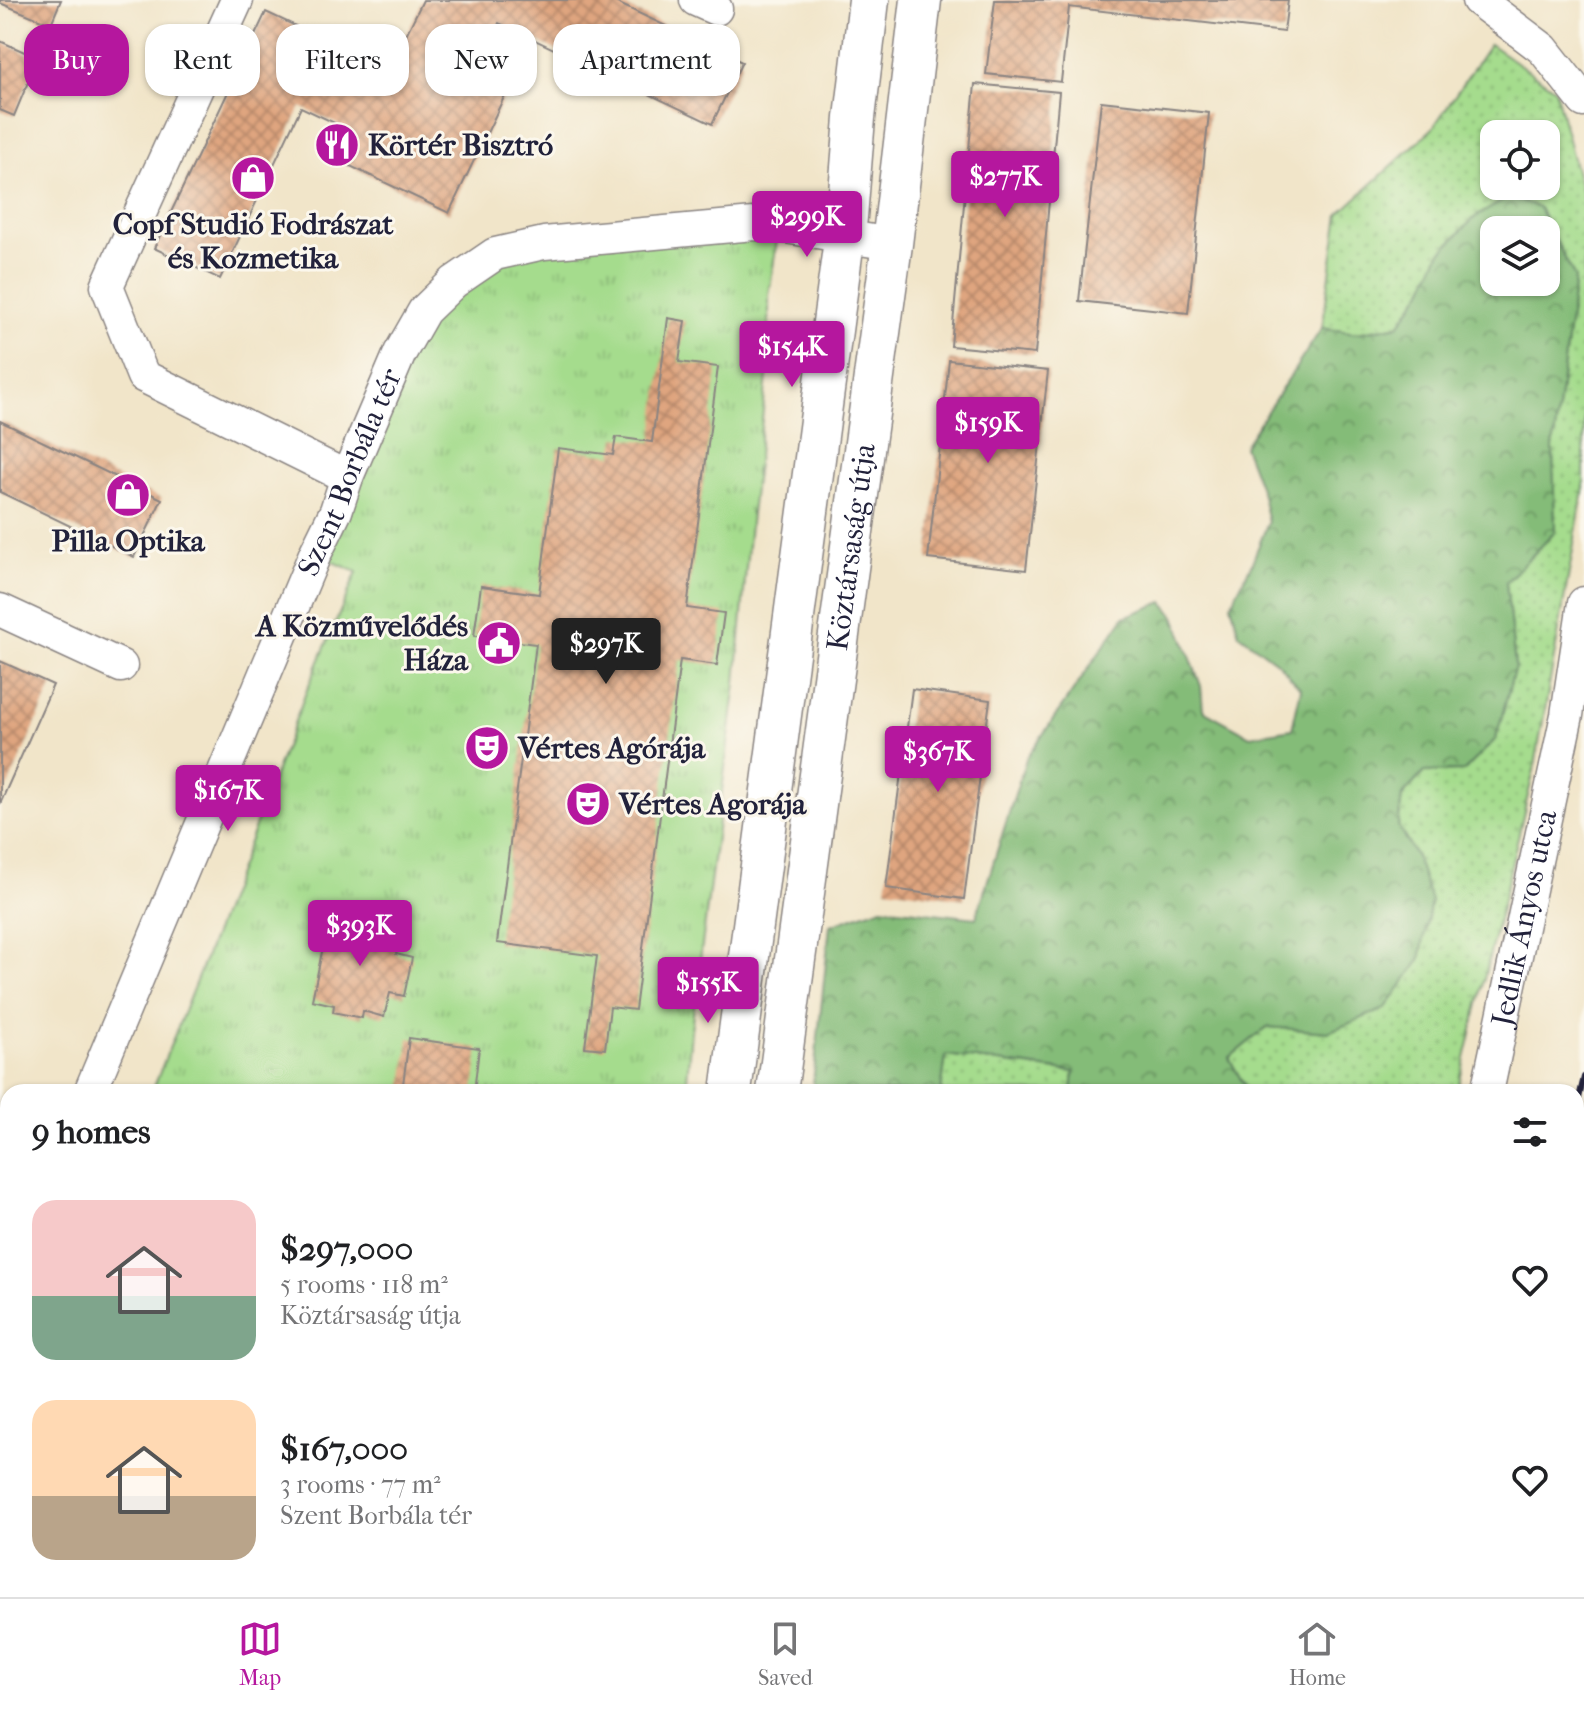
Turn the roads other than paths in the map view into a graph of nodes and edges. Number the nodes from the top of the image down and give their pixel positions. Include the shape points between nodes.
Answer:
1 (237, 0) edge
2 (869, 0) edge
3 (921, 0) edge
4 (1478, 0) edge
5 (1584, 101) edge
6 (844, 237) junction
7 (892, 244) junction
8 (347, 477) junction
9 (1584, 603) edge
10 (0, 610) edge
11 (121, 666) dead end
12 (93, 1084) edge
13 (732, 1084) edge
14 (778, 1084) edge
15 (1489, 1084) edge

1 - 8 street via 107,286 143,376
2 - 6 street, Köztársaság útja
3 - 7 street, Köztársaság útja
4 - 5 street via 1543,49
6 - 7 street, Szent Borbála tér
6 - 8 street, Szent Borbála tér via 754,224 544,243 495,254 424,311 400,353
6 - 13 street, Köztársaság útja
7 - 14 street, Köztársaság útja
8 - 12 street, Szent Borbála tér
9 - 15 street, Jedlik Ányos utca via 1567,715
10 - 11 street

